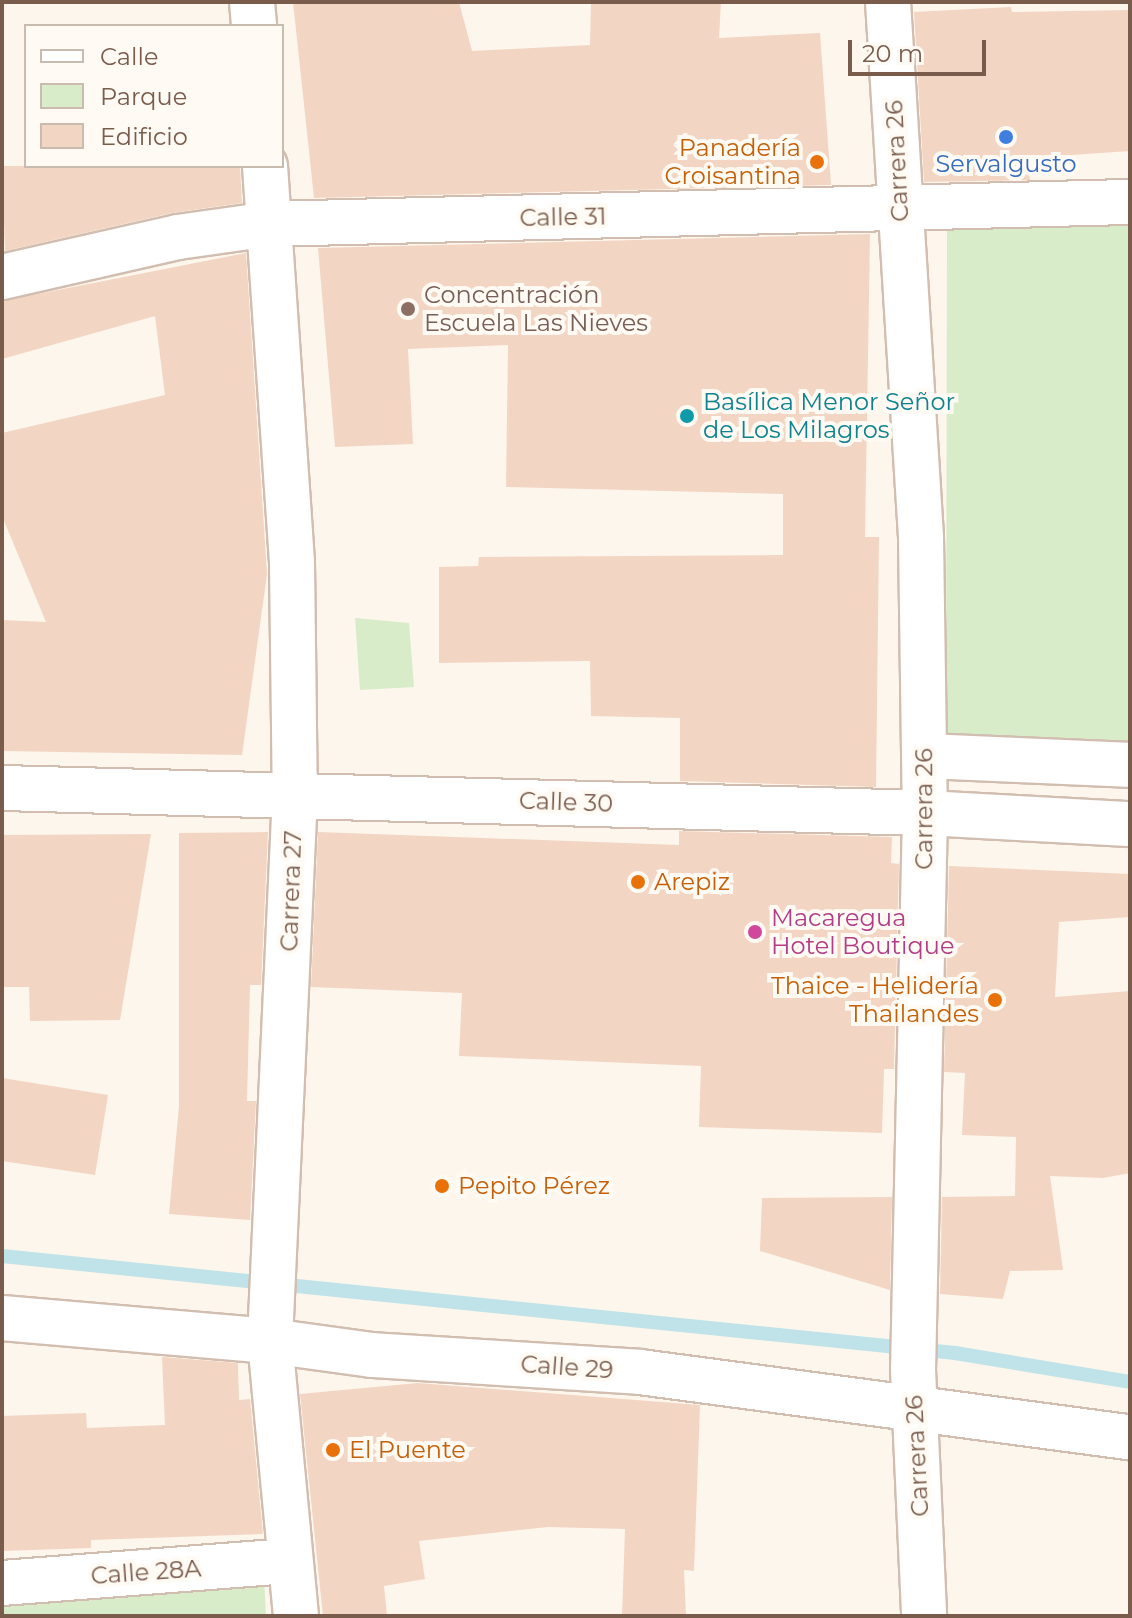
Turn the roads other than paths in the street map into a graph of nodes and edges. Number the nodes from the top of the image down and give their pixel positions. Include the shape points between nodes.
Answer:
1 (252, 2) edge
2 (888, 2) edge
3 (254, 24) edge
4 (265, 168) edge
5 (1130, 202) edge
6 (899, 209) junction
7 (270, 224) junction
8 (2, 277) edge
9 (925, 756) junction
10 (1130, 765) edge
11 (2, 788) edge
12 (295, 794) junction
13 (925, 813) junction
14 (1130, 824) edge
15 (2, 1318) edge
16 (270, 1326) junction
17 (914, 1388) junction
18 (1130, 1437) edge
19 (290, 1561) junction
20 (2, 1583) edge
21 (296, 1616) edge
22 (924, 1616) edge

1 - 3 street
2 - 6 street, Carrera 26
4 - 7 street, Carrera 27
5 - 6 street, Calle 31
6 - 7 street, Calle 31
6 - 9 street, Carrera 26 via 921,537
7 - 8 street, Calle 31 via 178,237
7 - 12 street, Carrera 27 via 292,563
9 - 10 street
9 - 13 street, Carrera 26
11 - 12 street, Calle 30
12 - 13 street, Calle 30
12 - 16 street, Carrera 27
13 - 14 street, Calle 30
13 - 17 street, Carrera 26
15 - 16 street, Calle 29
16 - 17 street, Calle 29 via 372,1355
16 - 19 street, Carrera 27
17 - 18 street, Calle 29
17 - 22 street, Carrera 26
19 - 20 street, Calle 28A
19 - 21 street, Carrera 27

